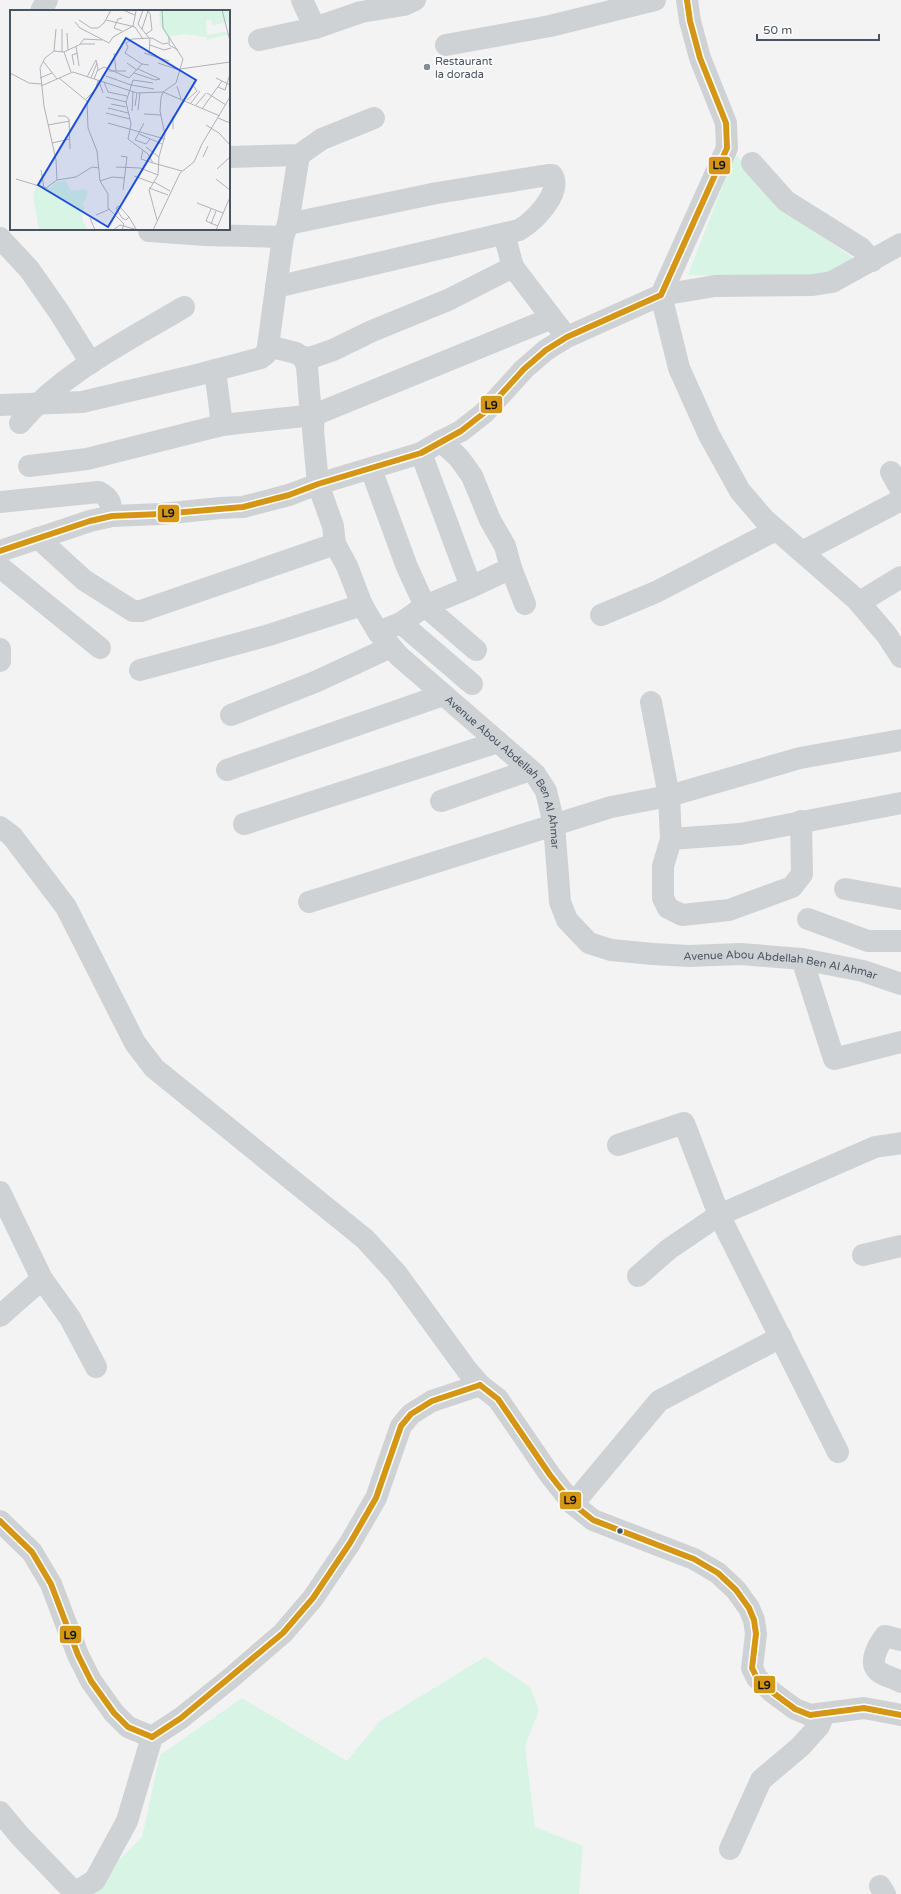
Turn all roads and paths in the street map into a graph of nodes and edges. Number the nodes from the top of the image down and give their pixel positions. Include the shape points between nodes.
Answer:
1 (47, 0) edge
2 (302, 0) edge
3 (415, 0) edge
4 (655, 0) edge
5 (687, 0) edge
6 (42, 10) edge
7 (315, 28) junction
8 (259, 40) dead end
9 (446, 45) dead end
10 (374, 118) dead end
11 (299, 154) junction
12 (230, 157) edge
13 (752, 163) dead end
14 (286, 230) junction
15 (148, 231) dead end
16 (504, 234) junction
17 (0, 238) edge
18 (901, 244) edge
19 (872, 260) junction
20 (513, 267) junction
21 (276, 287) junction
22 (661, 295) junction
23 (184, 307) dead end
24 (552, 318) junction
25 (567, 337) junction
26 (268, 346) junction
27 (304, 358) junction
28 (91, 363) junction
29 (215, 370) junction
30 (37, 403) junction
31 (0, 406) edge
32 (314, 415) junction
33 (20, 423) dead end
34 (222, 425) junction
35 (441, 441) junction
36 (421, 453) junction
37 (29, 466) dead end
38 (371, 468) junction
39 (318, 484) junction
40 (901, 500) edge
41 (0, 502) edge
42 (112, 516) junction
43 (776, 530) junction
44 (38, 538) junction
45 (335, 544) junction
46 (0, 552) edge
47 (802, 552) junction
48 (0, 567) edge
49 (511, 568) junction
50 (901, 577) edge
51 (471, 587) junction
52 (860, 602) junction
53 (362, 604) junction
54 (525, 604) dead end
55 (425, 606) junction
56 (601, 615) dead end
57 (400, 623) junction
58 (385, 640) junction
59 (100, 648) dead end
60 (0, 649) edge
61 (476, 650) dead end
62 (901, 657) edge
63 (0, 661) edge
64 (140, 670) dead end
65 (472, 684) dead end
66 (443, 695) junction
67 (652, 702) dead end
68 (231, 714) dead end
69 (901, 740) edge
70 (498, 742) junction
71 (227, 770) dead end
72 (530, 770) junction
73 (669, 796) junction
74 (441, 801) dead end
75 (901, 803) edge
76 (801, 821) junction
77 (244, 824) dead end
78 (554, 824) junction
79 (0, 827) edge
80 (671, 839) junction
81 (845, 889) dead end
82 (901, 899) edge
83 (309, 902) dead end
84 (808, 919) dead end
85 (901, 941) edge
86 (802, 960) junction
87 (901, 984) edge
88 (901, 1042) edge
89 (901, 1142) edge
90 (618, 1145) dead end
91 (0, 1192) edge
92 (719, 1215) junction
93 (901, 1246) edge
94 (863, 1255) dead end
95 (638, 1276) dead end
96 (42, 1279) junction
97 (0, 1316) edge
98 (781, 1337) junction
99 (96, 1366) dead end
100 (480, 1385) junction
101 (838, 1452) dead end
102 (573, 1504) junction
103 (0, 1521) edge
104 (901, 1640) edge
105 (901, 1682) edge
106 (824, 1714) junction
107 (901, 1714) edge
108 (152, 1737) junction
109 (0, 1812) edge
110 (730, 1849) dead end
111 (74, 1893) edge

1 - 6 street
2 - 7 street
3 - 7 street via 404,5 361,12
4 - 9 street via 550,26
5 - 22 street via 700,58 726,123 727,148
7 - 8 street
10 - 11 street via 322,139
11 - 12 street
11 - 14 street
13 - 19 street via 786,201 861,248
14 - 15 street via 205,235
14 - 16 street via 437,193 552,175 555,179 552,195 536,217 519,230
14 - 21 street
16 - 20 street
16 - 21 street
17 - 28 street via 29,269
18 - 19 street
19 - 22 street via 832,282 813,285 715,286
20 - 24 street
20 - 27 street via 448,300 333,350
21 - 26 street
22 - 25 street
22 - 43 street via 679,368 709,435 740,491
23 - 28 street
24 - 25 street
24 - 32 street
25 - 35 street via 546,350 524,369 484,413 462,431
26 - 27 street via 296,353
26 - 29 street via 266,354 261,358
27 - 32 street, Avenue Abou Abdellah Ben Al Ahmar via 310,404
28 - 30 street
29 - 30 street via 82,402
29 - 34 street
30 - 31 street
30 - 33 street
32 - 34 street
32 - 39 street, Avenue Abou Abdellah Ben Al Ahmar
34 - 37 street via 87,459
35 - 36 street
35 - 49 street via 472,476 490,520 505,546
36 - 38 street
36 - 51 street
38 - 39 street
38 - 55 street via 407,568
39 - 42 street via 242,508
39 - 45 street, Avenue Abou Abdellah Ben Al Ahmar via 333,526
40 - 47 street
41 - 42 street via 100,492 111,501
42 - 44 street
43 - 47 street
43 - 56 street via 656,592
44 - 45 street via 84,580 133,611 141,611
44 - 46 street
45 - 53 street, Avenue Abou Abdellah Ben Al Ahmar
47 - 52 street
48 - 59 street
49 - 51 street
49 - 54 street
50 - 52 street
51 - 55 street
52 - 62 street
53 - 58 street, Avenue Abou Abdellah Ben Al Ahmar
53 - 64 street via 270,635
55 - 57 street
55 - 61 street
57 - 58 street
57 - 65 street
58 - 66 street, Avenue Abou Abdellah Ben Al Ahmar
58 - 68 street via 315,682
60 - 63 street
66 - 70 street, Avenue Abou Abdellah Ben Al Ahmar
66 - 71 street
67 - 73 street
69 - 73 street via 800,758
70 - 72 street, Avenue Abou Abdellah Ben Al Ahmar
70 - 77 street
72 - 74 street
72 - 78 street, Avenue Abou Abdellah Ben Al Ahmar via 546,791
73 - 78 street via 611,807
73 - 80 street
75 - 76 street
76 - 80 street via 740,834
76 - 80 street via 802,874 792,887 729,910 682,915 668,908 663,898 663,866
78 - 83 street
78 - 86 street, Avenue Abou Abdellah Ben Al Ahmar via 560,902 567,920 589,943 611,950 653,954 741,954
79 - 100 street via 12,836 66,906 135,1043 154,1068 365,1239 397,1274
81 - 82 street
84 - 85 street via 868,940
86 - 87 street, Avenue Abou Abdellah Ben Al Ahmar via 863,971
86 - 88 street via 834,1059
89 - 92 street via 875,1147
90 - 92 street via 684,1123
91 - 96 street
92 - 95 street via 669,1249
92 - 98 street
93 - 94 street
96 - 97 street
96 - 99 street via 70,1318
98 - 101 street
98 - 102 street via 659,1401
100 - 102 street via 498,1399
100 - 108 street via 432,1401 411,1414 401,1426 376,1498 313,1598 283,1633 238,1672 181,1718
102 - 106 street via 593,1520 694,1559 718,1573 736,1590 754,1620 756,1634 752,1668 757,1678 795,1709 810,1715
103 - 108 street via 32,1552 47,1577 91,1681 114,1713 128,1727
104 - 105 street via 885,1636 874,1659 874,1666
106 - 107 street via 864,1708
106 - 110 street via 819,1726 800,1747 762,1780
108 - 111 street via 127,1821 95,1880
109 - 111 street

